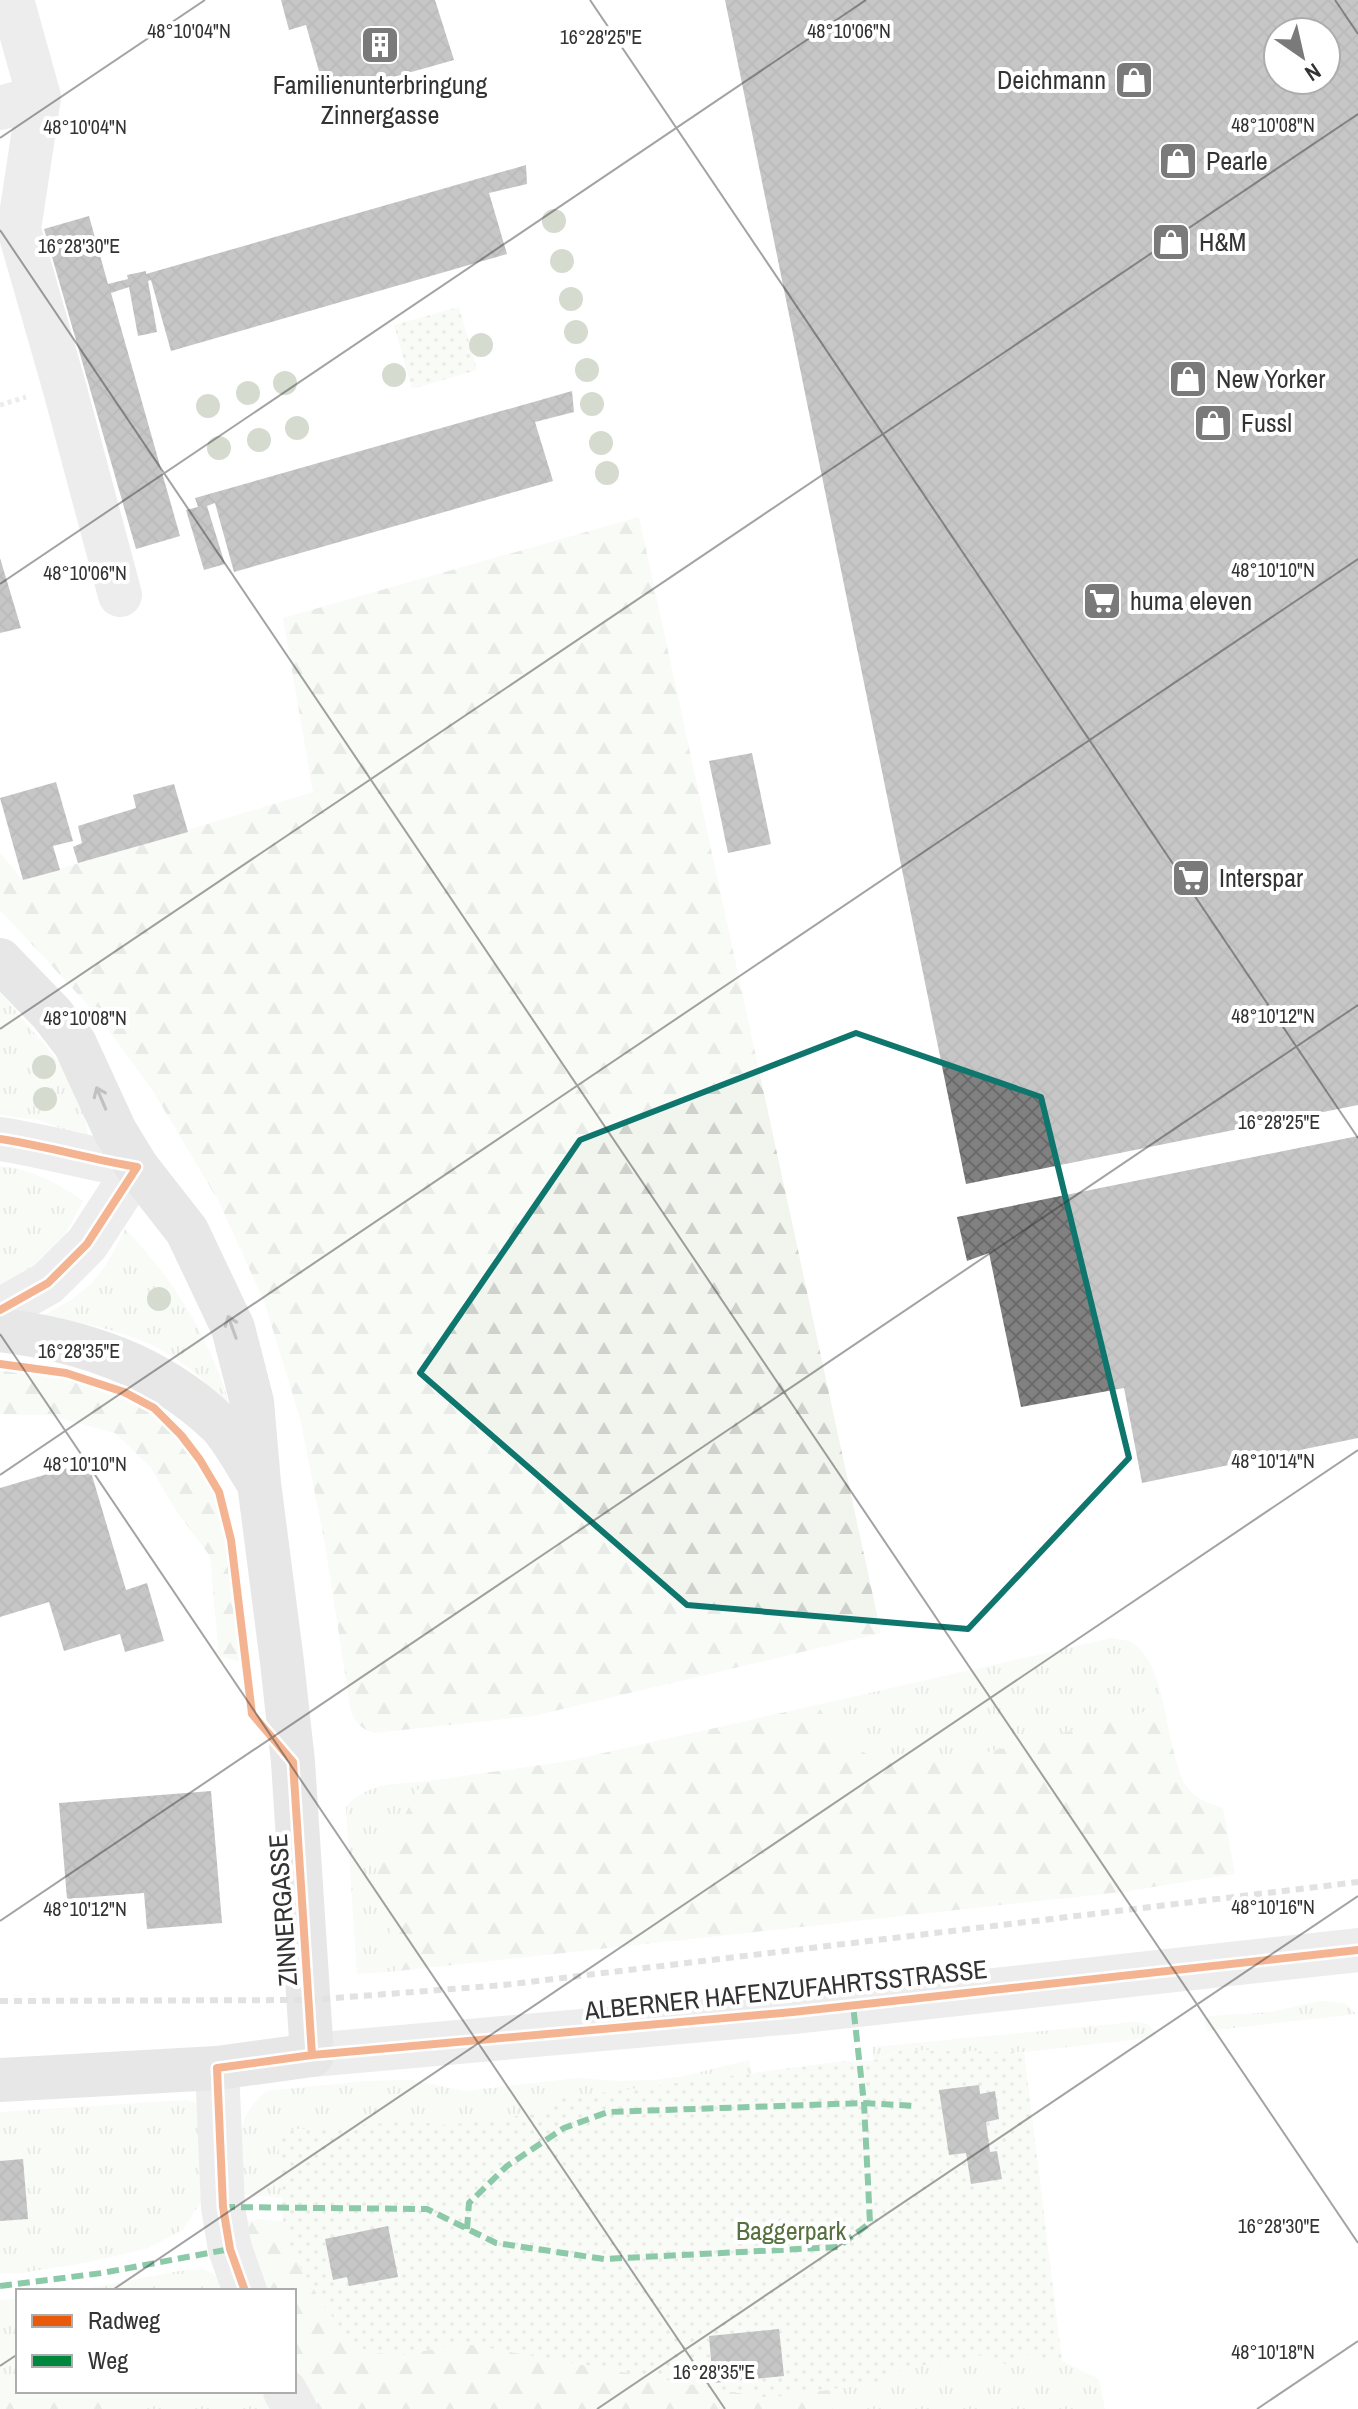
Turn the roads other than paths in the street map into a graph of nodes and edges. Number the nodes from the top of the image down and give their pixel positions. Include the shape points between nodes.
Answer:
1 (12, 0) edge
2 (19, 102) edge
3 (120, 595) dead end
4 (0, 960) edge
5 (0, 1139) edge
6 (137, 1167) junction
7 (0, 1310) edge
8 (0, 1330) edge
9 (259, 1483) junction
10 (1358, 1950) edge
11 (312, 2055) junction
12 (217, 2068) junction
13 (0, 2080) edge
14 (244, 2289) edge

1 - 2 street
2 - 3 street via 19,229
6 -> 4 main road, ZINNERGASSE via 75,1044
5 - 6 street
6 - 7 street via 87,1244 48,1283
9 -> 6 main road, ZINNERGASSE via 252,1402 233,1328 187,1231
8 - 9 main road, ZINNERGASSE via 42,1335 112,1355 168,1384 220,1424
9 - 11 main road, ZINNERGASSE via 293,1762
10 - 11 street, ALBERNER HAFENZUFAHRTSSTRASSE via 793,2012
11 - 12 main road, ALBERNER HAFENZUFAHRTSSTRASSE
12 - 13 main road, ALBERNER HAFENZUFAHRTSSTRASSE
12 - 14 street via 223,2207

